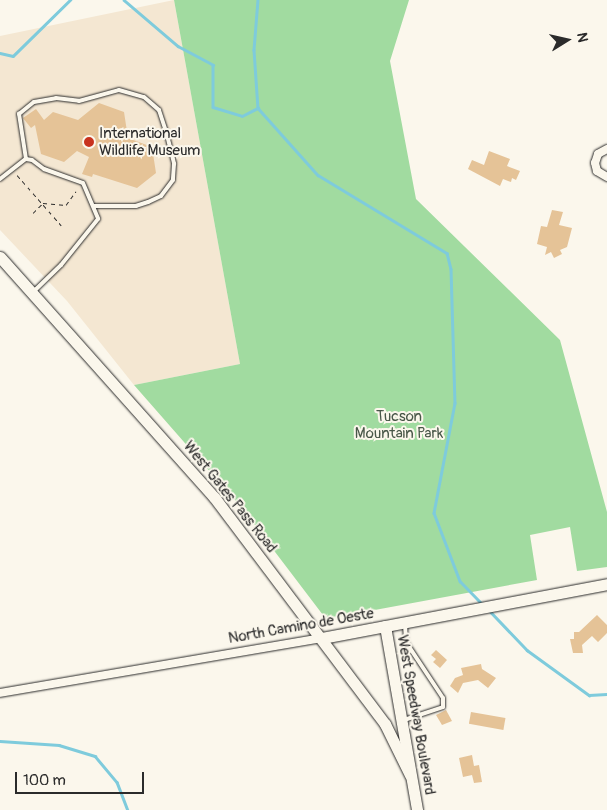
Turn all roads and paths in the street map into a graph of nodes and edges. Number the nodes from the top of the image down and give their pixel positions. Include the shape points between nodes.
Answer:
1 (607, 149) edge
2 (26, 159) junction
3 (17, 176) dead end
4 (607, 177) edge
5 (0, 179) edge
6 (76, 191) dead end
7 (43, 203) junction
8 (94, 206) junction
9 (33, 213) dead end
10 (61, 225) dead end
11 (0, 257) edge
12 (32, 292) junction
13 (607, 584) edge
14 (405, 622) junction
15 (385, 626) junction
16 (322, 638) junction
17 (0, 693) edge
18 (403, 720) junction
19 (410, 775) junction
20 (417, 810) edge

1 - 4 street via 598,154 595,163 597,171
2 - 5 lane
2 - 8 lane via 83,183
2 - 8 lane via 19,114 34,102 56,98 79,101 119,90 144,97 159,110 174,164 173,180 161,196 136,206
3 - 7 path
6 - 7 path via 66,205
7 - 9 path
7 - 10 path
8 - 12 lane via 98,219 61,265
11 - 12 main road, West Gates Pass Road
12 - 16 main road, West Gates Pass Road via 214,497
13 - 14 main road, North Camino de Oeste
14 - 15 main road, North Camino de Oeste
14 - 18 lane via 406,642 443,698 443,707
15 - 16 main road, North Camino de Oeste
15 - 18 main road, West Speedway Boulevard
16 - 17 street, North Camino de Oeste
16 - 19 main road, West Gates Pass Road via 385,724
18 - 19 main road, West Speedway Boulevard
19 - 20 main road, West Speedway Boulevard

